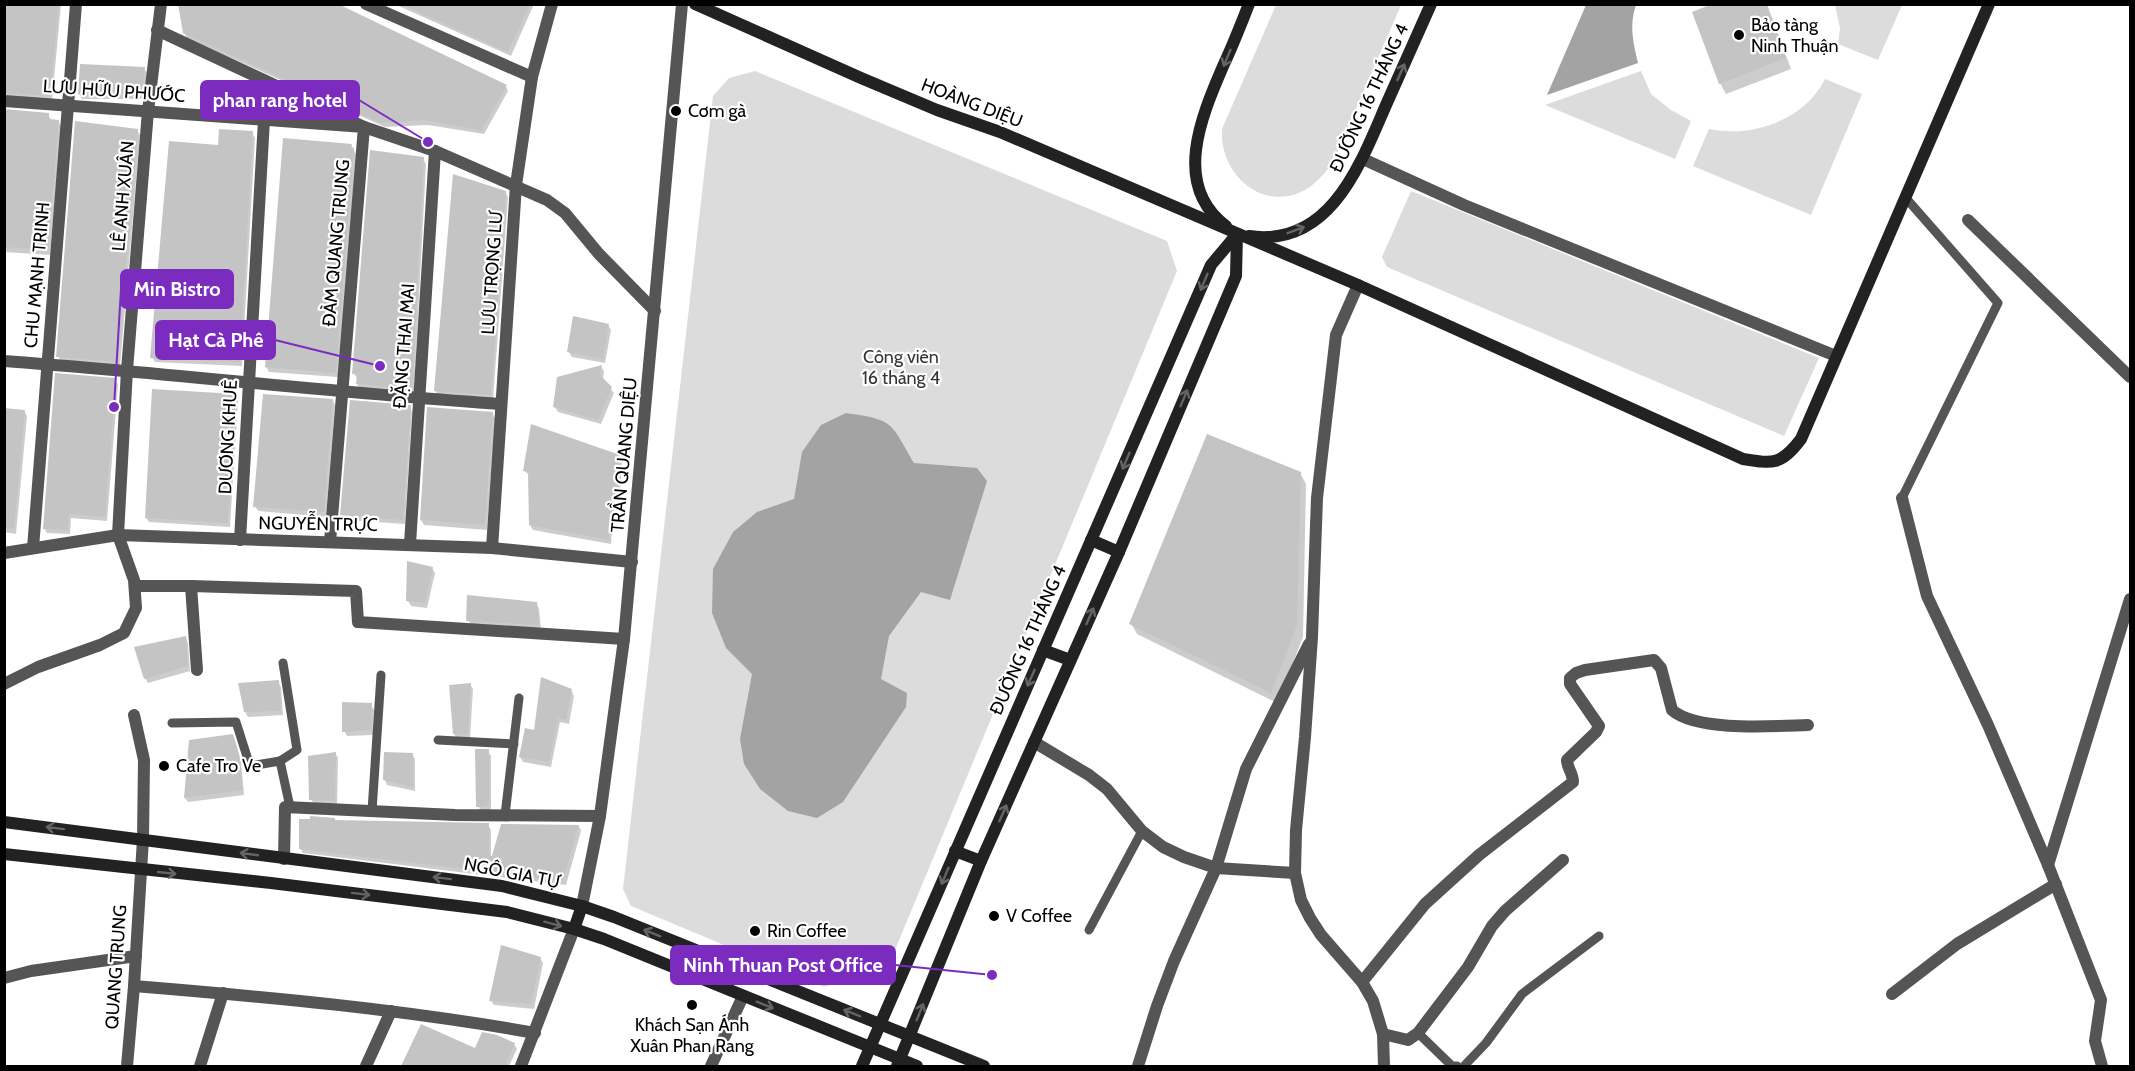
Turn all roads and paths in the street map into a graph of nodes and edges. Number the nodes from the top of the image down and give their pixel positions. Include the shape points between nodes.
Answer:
1 (76, 4) edge
2 (161, 4) edge
3 (366, 4) edge
4 (552, 4) edge
5 (682, 4) edge
6 (694, 4) edge
7 (1249, 4) edge
8 (1431, 4) edge
9 (1989, 4) edge
10 (157, 30) junction
11 (532, 77) junction
12 (4, 101) edge
13 (68, 106) junction
14 (148, 111) junction
15 (264, 120) junction
16 (364, 127) junction
17 (435, 151) junction
18 (1363, 159) junction
19 (516, 185) junction
20 (1905, 197) junction
21 (1968, 220) dead end
22 (1237, 234) junction
23 (1358, 285) junction
24 (655, 311) junction
25 (1836, 356) junction
26 (4, 361) edge
27 (48, 364) junction
28 (127, 370) junction
29 (2130, 377) edge
30 (249, 382) junction
31 (341, 391) junction
32 (419, 398) junction
33 (501, 404) junction
34 (1902, 498) joint
35 (118, 536) junction
36 (240, 540) junction
37 (1091, 540) junction
38 (330, 542) junction
39 (410, 544) junction
40 (33, 548) junction
41 (492, 548) junction
42 (1119, 552) junction
43 (4, 553) edge
44 (632, 561) junction
45 (135, 586) junction
46 (191, 586) junction
47 (2130, 600) edge
48 (1312, 637) junction
49 (624, 639) junction
50 (1043, 650) junction
51 (1070, 660) junction
52 (283, 663) dead end
53 (197, 670) dead end
54 (381, 675) dead end
55 (4, 684) edge
56 (519, 698) dead end
57 (134, 715) dead end
58 (172, 723) dead end
59 (1808, 725) dead end
60 (438, 740) dead end
61 (1034, 742) junction
62 (514, 744) junction
63 (280, 761) junction
64 (290, 807) junction
65 (372, 811) junction
66 (505, 815) junction
67 (600, 816) junction
68 (4, 822) edge
69 (1142, 831) junction
70 (143, 839) junction
71 (955, 851) junction
72 (4, 854) edge
73 (284, 859) junction
74 (1563, 860) dead end
75 (981, 861) junction
76 (2048, 865) junction
77 (1216, 868) junction
78 (141, 870) junction
79 (1295, 873) junction
80 (2056, 884) junction
81 (582, 906) junction
82 (574, 929) junction
83 (1089, 930) dead end
84 (1599, 936) dead end
85 (136, 956) junction
86 (4, 978) edge
87 (1362, 982) junction
88 (134, 986) junction
89 (223, 993) junction
90 (1892, 994) dead end
91 (743, 996) junction
92 (391, 1011) junction
93 (880, 1024) junction
94 (535, 1032) junction
95 (1383, 1034) junction
96 (1418, 1034) junction
97 (910, 1036) junction
98 (870, 1048) junction
99 (899, 1063) edge
100 (127, 1066) edge
101 (200, 1066) edge
102 (366, 1066) edge
103 (521, 1066) edge
104 (711, 1066) edge
105 (862, 1066) edge
106 (917, 1066) edge
107 (984, 1066) edge
108 (1138, 1066) edge
109 (1384, 1066) edge
110 (1457, 1066) edge
111 (1464, 1066) edge
112 (2102, 1066) edge

1 - 13 street, CHU MẠNH TRINH
2 - 10 street, LÊ ANH XUÂN
3 - 11 street
4 - 11 street, LƯU TRỌNG LƯ
5 - 24 street, TRẦN QUANG DIỆU
6 - 22 main road, HOÀNG DIỆU via 872,83 1000,132
7 -> 22 main road via 1200,121 1196,150 1200,196 1216,219
18 -> 8 main road, ĐƯỜNG 16 THÁNG 4
9 - 20 main road
10 - 14 street, LÊ ANH XUÂN
10 - 16 street
11 - 19 street, LƯU TRỌNG LƯ
12 - 13 street, LƯU HỮU PHƯỚC
13 - 14 street, LƯU HỮU PHƯỚC
13 - 27 street, CHU MẠNH TRINH
14 - 15 street, LƯU HỮU PHƯỚC
14 - 28 street, LÊ ANH XUÂN
15 - 16 street, LƯU HỮU PHƯỚC
15 - 30 street, DƯƠNG KHUÊ
16 - 17 street
16 - 31 street, ĐÀM QUANG TRUNG
17 - 19 street
17 - 32 street, ĐẶNG THAI MAI
22 -> 18 main road, ĐƯỜNG 16 THÁNG 4 via 1262,238 1286,235 1308,226 1346,190
18 - 25 street via 1464,205
19 - 24 street via 565,213
19 - 33 street, LƯU TRỌNG LƯ
20 - 25 main road
20 - 34 lane via 1998,303
21 - 29 street
22 - 23 main road
22 -> 37 main road, ĐƯỜNG 16 THÁNG 4 via 1211,265
42 -> 22 main road via 1236,276
23 - 25 main road via 1743,459 1769,463 1788,456 1801,439
23 - 48 street via 1336,335 1317,498
24 - 44 street, TRẦN QUANG DIỆU
26 - 27 street
27 - 28 street
27 - 40 street, CHU MẠNH TRINH
28 - 30 street
28 - 35 street, LÊ ANH XUÂN
30 - 31 street
30 - 36 street, DƯƠNG KHUÊ
31 - 32 street
31 - 38 street, ĐÀM QUANG TRUNG
32 - 33 street
32 - 39 street, ĐẶNG THAI MAI
33 - 41 street, LƯU TRỌNG LƯ
34 - 76 street via 1927,596
35 - 36 street, NGUYỄN TRỰC
35 - 40 street, NGUYỄN TRỰC
35 - 45 street
36 - 38 street, NGUYỄN TRỰC
37 - 42 main road
37 - 50 main road, ĐƯỜNG 16 THÁNG 4
38 - 39 street, NGUYỄN TRỰC
39 - 41 street, NGUYỄN TRỰC
40 - 43 street, NGUYỄN TRỰC
41 - 44 street, NGUYỄN TRỰC
51 -> 42 main road
44 - 49 street, TRẦN QUANG DIỆU
45 - 46 street
45 - 55 street via 136,608 124,633
46 - 49 street via 356,591 358,622
46 - 53 street
47 - 76 street
48 - 77 street via 1245,769
48 - 79 street
49 - 67 street, TRẦN QUANG DIỆU
50 - 51 main road
50 -> 71 main road, ĐƯỜNG 16 THÁNG 4
51 - 61 main road
52 - 63 lane via 297,750
54 - 65 lane
56 - 62 lane
57 - 70 street, QUANG TRUNG via 144,760
58 - 63 lane via 236,722 250,766
59 - 87 street via 1746,727 1683,718 1672,710 1661,668 1654,660 1576,673 1570,684 1599,726 1567,760 1572,782 1479,855 1425,904
60 - 62 lane
61 - 69 street via 1107,789
75 -> 61 main road
62 - 66 lane
63 - 64 lane
64 - 65 street
64 - 73 street via 285,807
65 - 66 street
66 - 67 street
67 - 81 street, TRẦN QUANG DIỆU
70 -> 68 main road, NGÔ GIA TỰ
69 - 77 street via 1163,847
69 - 83 lane
73 -> 70 main road, NGÔ GIA TỰ
70 - 78 street, QUANG TRUNG
71 - 75 main road
71 -> 93 main road, ĐƯỜNG 16 THÁNG 4
72 - 78 main road
81 -> 73 main road, NGÔ GIA TỰ via 502,886
74 - 96 street via 1492,926 1468,968
97 -> 75 main road
76 - 80 street
77 - 79 street
77 - 108 street via 1174,961
78 -> 82 main road via 507,912
78 - 85 street, QUANG TRUNG
79 - 87 street via 1310,918
80 - 90 street via 1957,945
80 - 112 street via 2101,1000 2095,1041
81 - 82 main road
93 -> 81 main road, NGÔ GIA TỰ
82 - 91 main road
82 - 94 street
84 - 111 lane via 1522,994
85 - 86 street
85 - 88 street, QUANG TRUNG
87 - 95 street via 1373,1001
88 - 89 street
88 - 100 street, QUANG TRUNG
89 - 92 street
89 - 101 street
91 -> 98 main road
91 - 104 street
92 - 94 street
92 - 102 street
93 - 97 main road, NGÔ GIA TỰ
93 - 98 main road, ĐƯỜNG 16 THÁNG 4
94 - 103 street
95 - 96 street via 1408,1040
95 - 109 street
96 - 110 lane via 1452,1066
97 - 99 main road
97 - 107 main road, NGÔ GIA TỰ
98 - 99 main road
98 - 105 main road, ĐƯỜNG 16 THÁNG 4
99 - 106 main road

